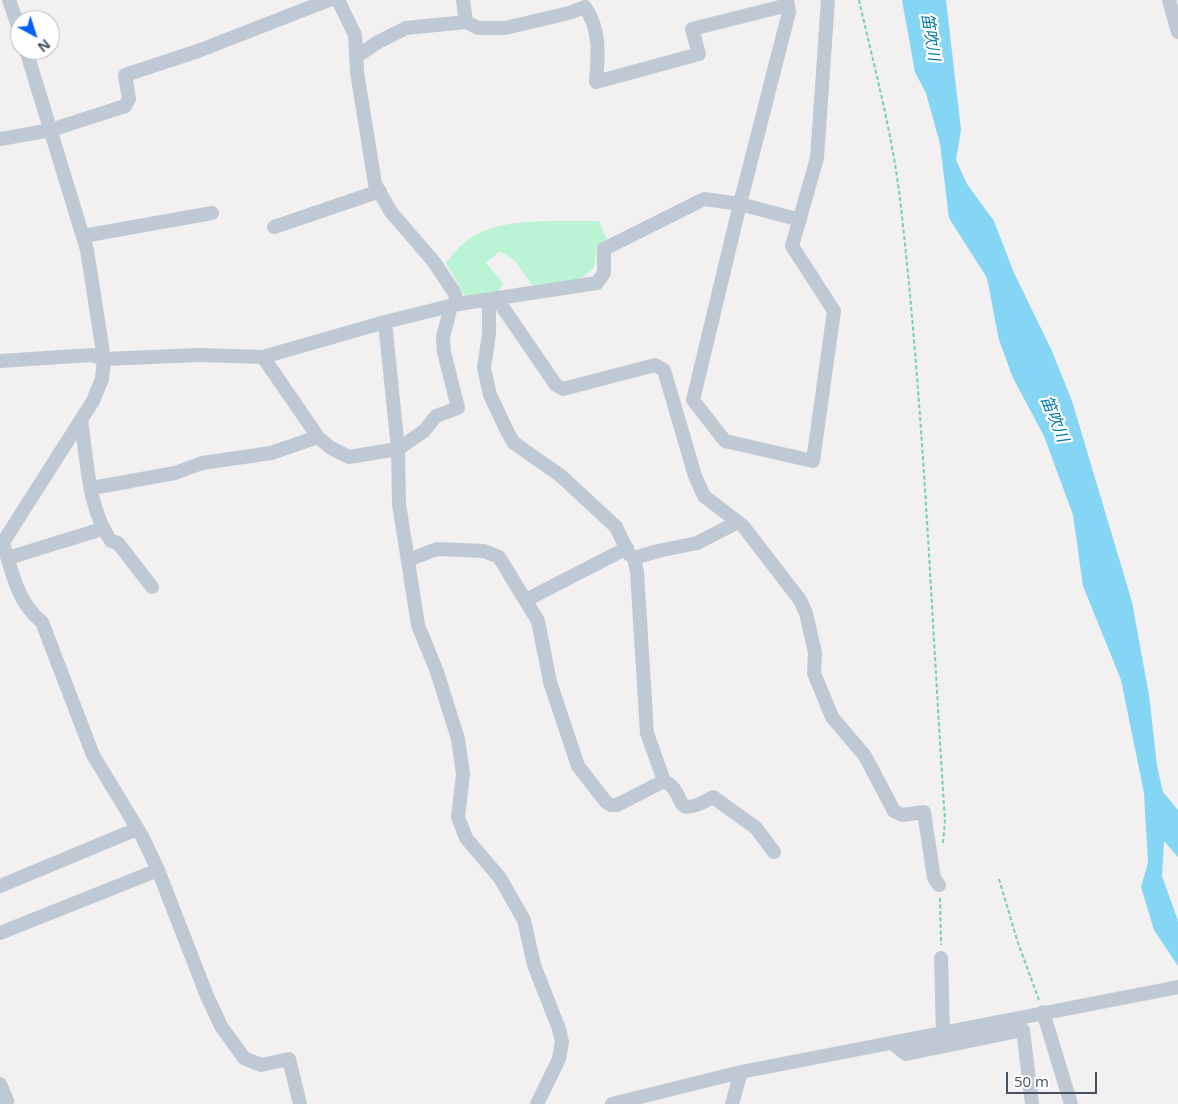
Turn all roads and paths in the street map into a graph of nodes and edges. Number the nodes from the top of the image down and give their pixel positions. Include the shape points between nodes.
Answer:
1 (329, 0) edge
2 (338, 0) edge
3 (462, 0) edge
4 (828, 0) edge
5 (859, 0) edge
6 (1169, 0) edge
7 (787, 2) edge
8 (466, 22) junction
9 (1178, 32) edge
10 (356, 57) junction
11 (29, 60) edge
12 (52, 130) junction
13 (0, 139) edge
14 (380, 191) junction
15 (740, 204) junction
16 (212, 213) dead end
17 (800, 220) junction
18 (274, 227) dead end
19 (83, 236) junction
20 (493, 300) junction
21 (455, 305) junction
22 (385, 322) junction
23 (263, 357) junction
24 (104, 359) junction
25 (0, 361) edge
26 (672, 395) junction
27 (693, 398) junction
28 (81, 420) junction
29 (318, 437) junction
30 (398, 449) junction
31 (92, 488) junction
32 (738, 522) junction
33 (102, 529) junction
34 (4, 549) edge
35 (630, 553) junction
36 (408, 560) junction
37 (152, 588) dead end
38 (526, 600) junction
39 (664, 781) junction
40 (137, 829) junction
41 (942, 847) dead end
42 (774, 852) dead end
43 (158, 870) junction
44 (999, 879) dead end
45 (939, 884) joint
46 (0, 886) edge
47 (0, 933) edge
48 (941, 958) joint
49 (1178, 987) edge
50 (1043, 1012) junction
51 (943, 1033) junction
52 (892, 1043) junction
53 (741, 1072) junction
54 (0, 1084) edge
55 (7, 1101) dead end
56 (300, 1104) edge
57 (537, 1104) edge
58 (612, 1104) edge
59 (732, 1104) edge
60 (1032, 1104) edge
61 (1071, 1104) edge

1 - 12 street via 198,51 125,75 129,99 125,106
2 - 10 street via 355,35
3 - 8 street
4 - 17 street via 817,158
5 - 41 path via 886,120 899,198 917,398 945,820
6 - 9 street
7 - 8 street via 692,29 699,54 596,82 598,41 593,19 584,7 505,28 478,28
7 - 15 street via 789,12
8 - 10 street via 406,28
10 - 14 street via 376,184
11 - 12 street
12 - 13 street
12 - 19 street
14 - 18 street
14 - 21 street via 391,212 434,262 454,292
15 - 17 street
15 - 20 street via 704,199 604,249 604,273 597,283
15 - 27 street
16 - 19 street
17 - 27 street via 792,246 834,311 813,461 725,442
19 - 24 street
20 - 21 street
20 - 26 street via 556,385 563,389 655,366 664,370
20 - 35 street via 484,368 490,395 508,433 514,443 562,476 616,527
21 - 22 street
21 - 30 street via 444,337 444,352 458,408 436,416 424,432
22 - 23 street
22 - 30 street
23 - 24 street via 199,354
23 - 29 street
24 - 25 street via 92,355
24 - 28 street via 102,380
26 - 27 street
26 - 32 street via 695,476 704,496
28 - 31 street
28 - 34 street
29 - 30 street via 331,448 349,456
29 - 31 street via 271,453 202,463 175,473
30 - 36 street via 398,504
31 - 33 street
32 - 35 street via 697,543
32 - 45 street via 806,612 815,653 814,673 832,717 865,756 894,811 902,815 924,812 934,878
33 - 34 street
33 - 37 street via 110,541 118,543
34 - 40 street via 14,582 31,614 42,622 93,755
35 - 38 street
35 - 39 street via 637,572 647,733
36 - 38 street via 437,548 495,553
36 - 57 street via 418,625 458,739 463,774 458,817 466,838 500,878 524,920 534,965 560,1029 559,1059
38 - 39 street via 538,621 550,682 582,774 611,805
39 - 42 street via 673,789 680,803 688,807 694,808 713,797 756,828
40 - 43 street
40 - 46 street
43 - 47 street
43 - 56 street via 221,1026 244,1058 261,1065 289,1059
44 - 50 path
45 - 48 path
48 - 51 street
49 - 50 street
50 - 51 street
50 - 61 street
51 - 52 street
52 - 53 street
52 - 60 street via 906,1054 1023,1030
53 - 58 street
53 - 59 street
54 - 55 street

